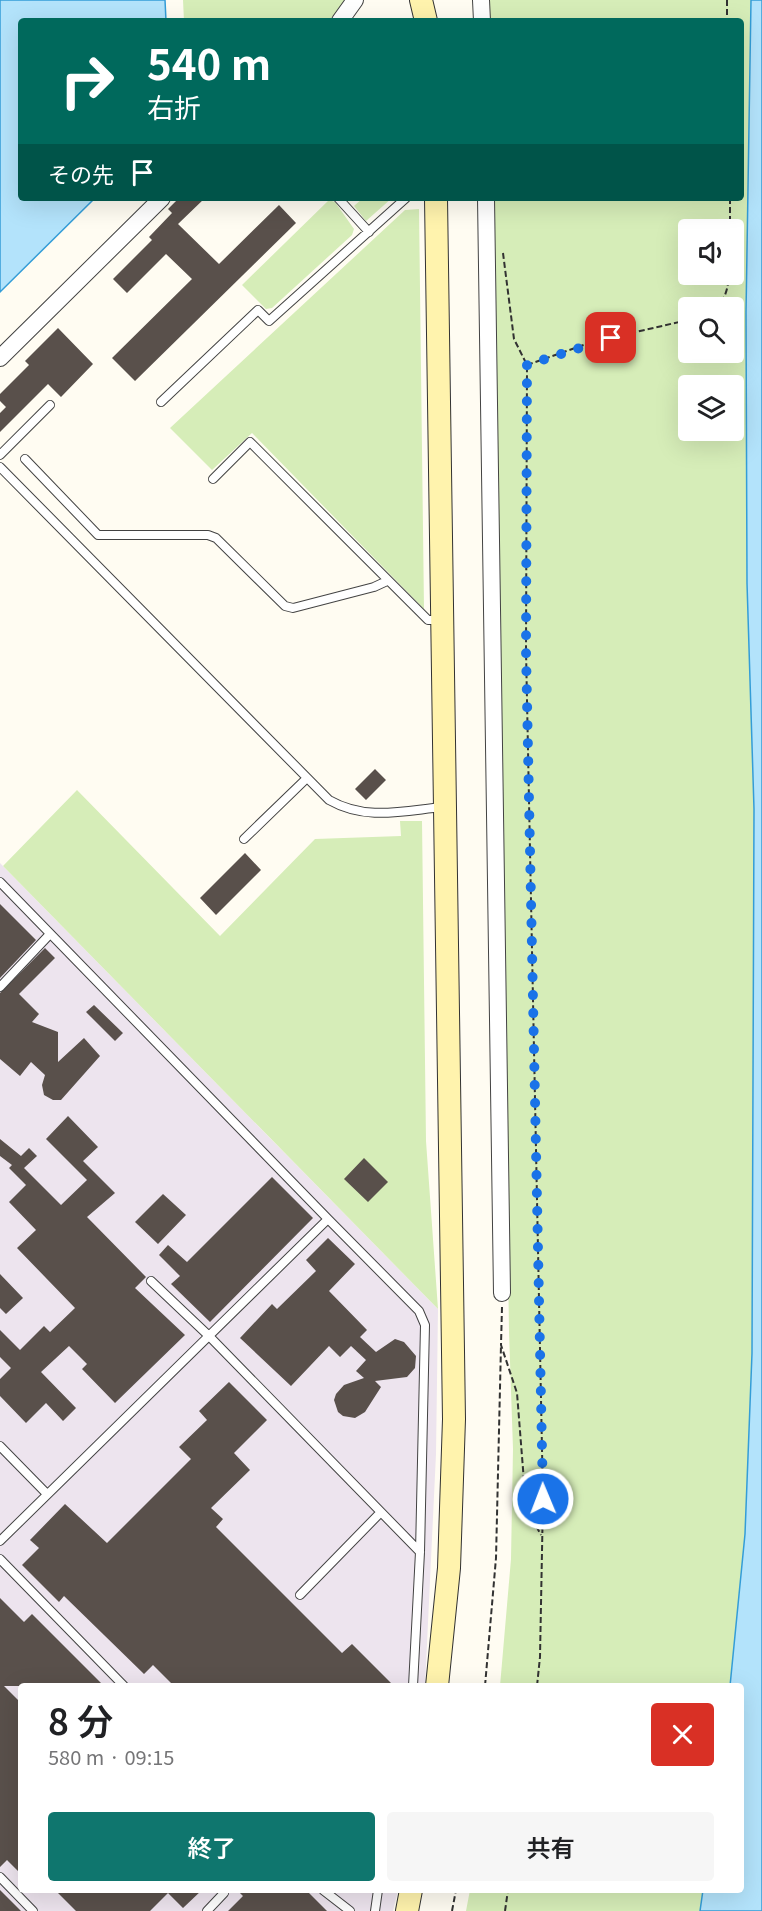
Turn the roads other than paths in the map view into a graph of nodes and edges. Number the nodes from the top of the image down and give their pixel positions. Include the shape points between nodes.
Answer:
1 (355, 0) edge
2 (421, 0) edge
3 (481, 0) edge
4 (342, 18) edge
5 (425, 18) edge
6 (482, 18) edge
7 (159, 201) edge
8 (341, 201) edge
9 (403, 201) edge
10 (436, 201) edge
11 (486, 201) edge
12 (369, 232) junction
13 (0, 358) edge
14 (161, 402) dead end
15 (50, 405) dead end
16 (0, 454) edge
17 (25, 459) dead end
18 (0, 467) edge
19 (213, 478) dead end
20 (387, 580) junction
21 (443, 620) junction
22 (307, 778) junction
23 (446, 807) junction
24 (244, 839) dead end
25 (0, 882) edge
26 (50, 934) junction
27 (0, 987) edge
28 (328, 1219) junction
29 (151, 1281) dead end
30 (502, 1293) road end
31 (209, 1336) junction
32 (0, 1446) edge
33 (47, 1494) junction
34 (381, 1512) junction
35 (0, 1541) edge
36 (420, 1552) junction
37 (0, 1559) edge
38 (300, 1595) dead end
39 (121, 1683) edge
40 (412, 1683) edge
41 (437, 1683) edge
42 (0, 1877) edge
43 (224, 1893) dead end
44 (327, 1893) edge
45 (378, 1893) edge
46 (410, 1893) edge
47 (33, 1911) edge
48 (207, 1911) edge
49 (350, 1911) edge
50 (375, 1911) edge
51 (407, 1911) edge

1 - 4 street
2 - 5 street
3 - 6 street
7 - 13 street
8 - 12 lane
9 - 12 lane
10 - 21 street
11 - 30 street
12 - 14 lane via 269,321 258,310
15 - 16 lane
17 - 20 lane via 98,535 216,538 285,606 293,608
18 - 22 lane
19 - 20 lane via 250,441
20 - 21 lane via 428,620
21 - 23 street
22 - 23 lane via 347,811 369,814
22 - 24 lane
23 - 41 street via 454,1419 449,1568
25 - 26 lane
26 - 27 lane
26 - 28 lane
28 - 31 lane
28 - 36 lane via 419,1311 425,1325
29 - 31 lane
31 - 33 lane
31 - 34 lane
32 - 33 lane
33 - 35 lane
34 - 36 lane
34 - 38 lane
36 - 40 lane
37 - 39 lane
42 - 47 lane
43 - 48 lane
44 - 49 lane
45 - 50 lane
46 - 51 street

